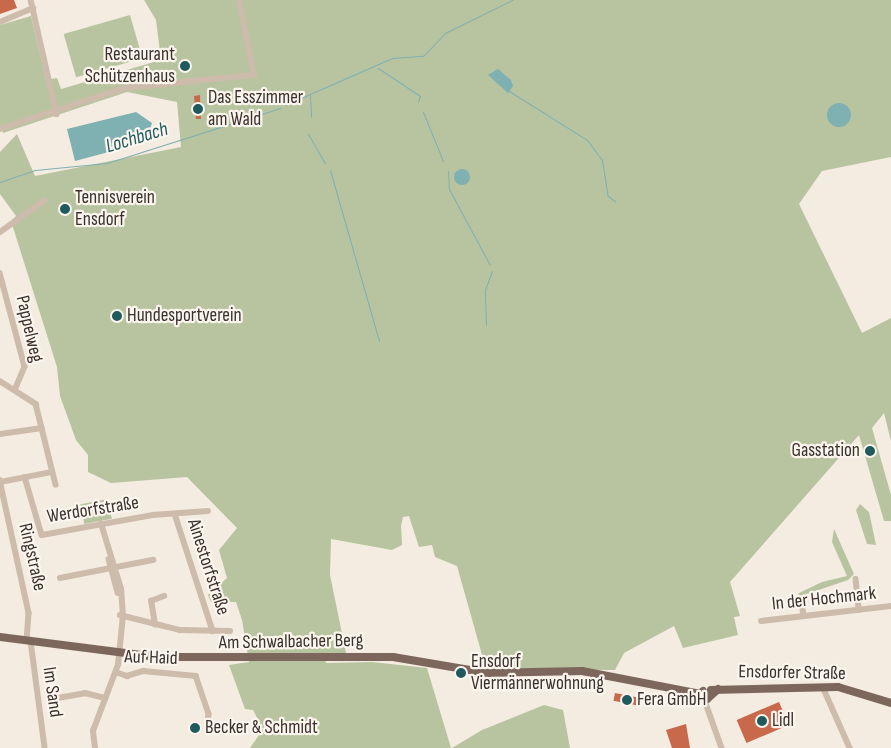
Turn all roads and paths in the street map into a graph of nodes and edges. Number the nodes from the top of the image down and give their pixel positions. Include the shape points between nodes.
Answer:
1 (31, 0) edge
2 (239, 0) edge
3 (33, 8) junction
4 (0, 22) edge
5 (56, 114) junction
6 (0, 129) edge
7 (44, 201) dead end
8 (0, 232) edge
9 (0, 273) edge
10 (3, 296) edge
11 (2, 383) edge
12 (0, 390) edge
13 (15, 390) junction
14 (42, 428) junction
15 (0, 434) edge
16 (52, 472) junction
17 (25, 477) junction
18 (0, 481) edge
19 (56, 485) dead end
20 (1, 499) edge
21 (208, 511) dead end
22 (175, 514) junction
23 (101, 524) junction
24 (153, 560) dead end
25 (113, 567) junction
26 (60, 578) dead end
27 (856, 579) dead end
28 (164, 596) dead end
29 (802, 602) dead end
30 (891, 606) edge
31 (858, 610) junction
32 (122, 616) junction
33 (804, 616) junction
34 (761, 621) dead end
35 (155, 625) junction
36 (213, 631) junction
37 (230, 631) dead end
38 (0, 638) edge
39 (29, 640) junction
40 (120, 652) junction
41 (582, 671) joint
42 (116, 672) junction
43 (823, 687) junction
44 (709, 693) junction
45 (58, 698) dead end
46 (105, 698) junction
47 (891, 703) edge
48 (208, 722) dead end
49 (45, 748) edge
50 (95, 748) edge
51 (722, 748) edge
52 (850, 748) edge

1 - 3 street
2 - 5 street via 254,75 126,88
3 - 4 street
3 - 5 street
5 - 6 street
7 - 8 street
9 - 10 street, Pappelweg
10 - 13 street, Pappelweg via 25,366
11 - 12 street
11 - 13 street
13 - 14 street via 36,404
14 - 15 street
14 - 16 street
16 - 17 street
16 - 19 street
17 - 18 street
17 - 23 street, Werdorfstraße via 42,535
18 - 20 street, Ringstraße
20 - 39 street, Ringstraße via 29,613
21 - 22 street, Werdorfstraße
22 - 23 street, Werdorfstraße
22 - 36 street, Ainestorfstraße
23 - 25 street
24 - 25 street
25 - 26 street
25 - 32 street
27 - 31 street
28 - 35 street via 151,601
29 - 33 street
30 - 31 street, In der Hochmark
31 - 33 street, In der Hochmark
32 - 35 street
32 - 40 street
33 - 34 street, In der Hochmark
35 - 36 street
36 - 37 street
38 - 39 main road, Am Schwalbacher Berg
39 - 40 main road, Am Schwalbacher Berg
39 - 49 street, Im Sand
40 - 41 main road, Am Schwalbacher Berg via 208,659 394,658 488,673
40 - 42 street
41 - 44 main road, Ensdorfer Straße
42 - 46 street
42 - 48 street, Auf Haid via 196,676 209,714
43 - 44 main road, Ensdorfer Straße
43 - 47 main road, Ensdorfer Straße via 852,689
43 - 52 street
44 - 51 street via 709,714
45 - 46 street via 85,693
46 - 50 street via 93,731

